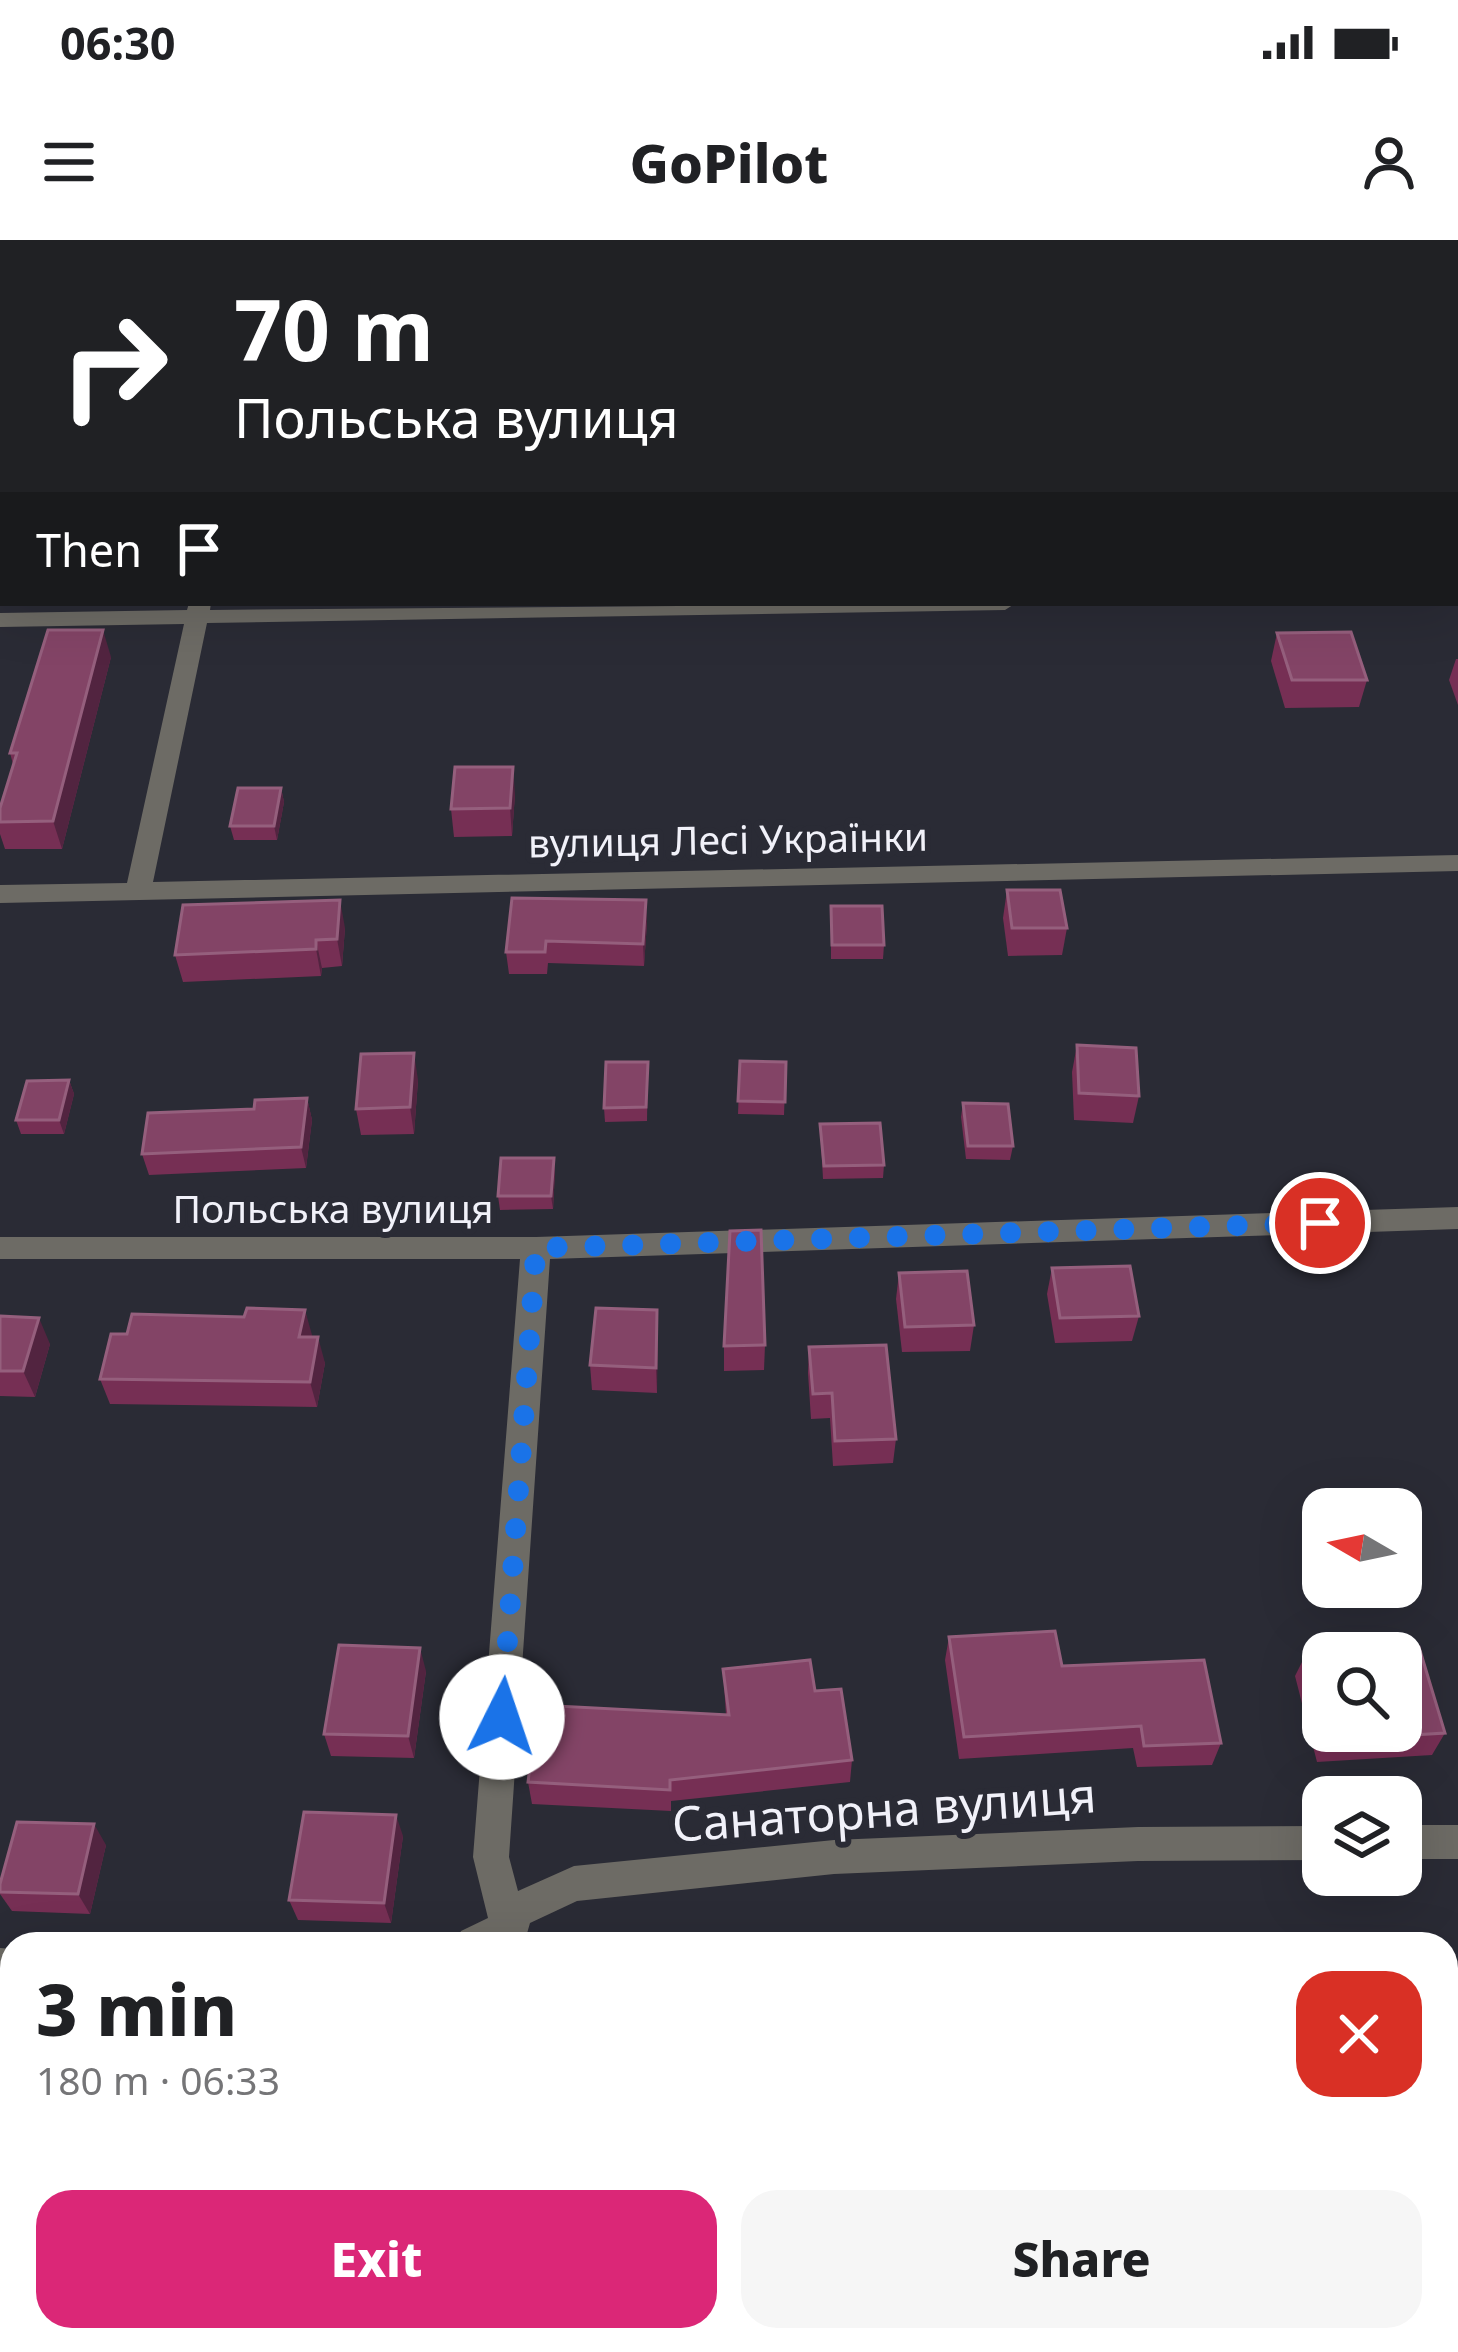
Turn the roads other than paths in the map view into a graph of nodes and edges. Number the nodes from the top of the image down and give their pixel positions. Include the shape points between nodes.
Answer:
1 (659, 606) edge
2 (198, 610) edge
3 (0, 620) edge
4 (1458, 863) edge
5 (138, 891) junction
6 (0, 894) edge
7 (1458, 1218) edge
8 (0, 1248) edge
9 (536, 1248) junction
10 (1422, 1842) edge
11 (1458, 1842) edge
12 (1302, 1843) edge
13 (509, 1932) edge
14 (511, 1932) edge

1 - 2 street
2 - 3 street
2 - 5 street
4 - 5 street, вулиця Лесі Українки
5 - 6 street, вулиця Лесі Українки
7 - 9 street, Польська вулиця
8 - 9 street, Польська вулиця
9 - 13 street via 491,1857
10 - 11 street
12 - 14 street, Санаторна вулиця via 834,1857 574,1884 516,1911

